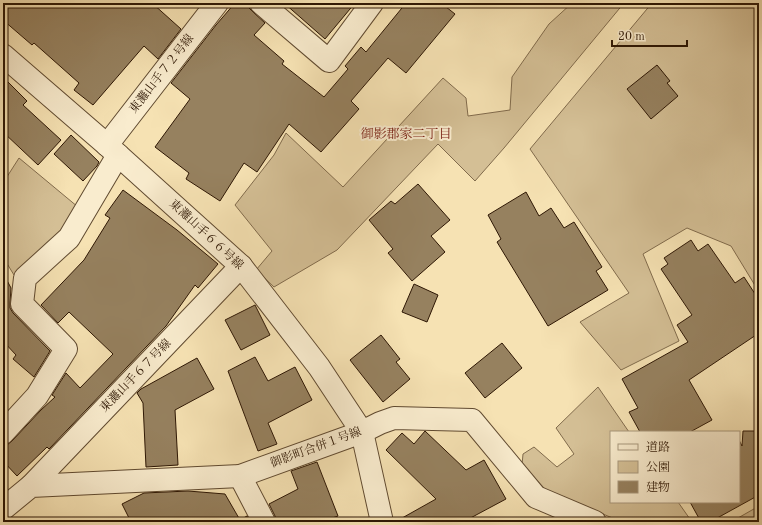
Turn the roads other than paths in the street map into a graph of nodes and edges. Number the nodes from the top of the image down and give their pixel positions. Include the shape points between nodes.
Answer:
1 (217, 3) edge
2 (261, 3) edge
3 (372, 3) edge
4 (3, 54) edge
5 (113, 150) junction
6 (241, 266) junction
7 (362, 432) junction
8 (3, 433) edge
9 (240, 476) junction
10 (31, 486) junction
11 (3, 509) edge
12 (264, 522) edge
13 (382, 522) edge
14 (595, 522) edge

1 - 5 street, 東灘山手７２号線
2 - 3 street via 329,61
4 - 5 street, 東灘山手６６号線
5 - 6 street, 東灘山手６６号線
5 - 8 street, 東灘山手７２号線 via 69,238 24,278 22,304 66,349 37,396
6 - 7 street, 東灘山手６６号線 via 319,367
6 - 10 street, 東灘山手６７号線
7 - 9 street, 御影町合併１号線
7 - 13 street, 東灘山手６６号線
7 - 14 street, 御影町合併１号線 via 394,418 472,420 536,497
9 - 10 street, 御影町合併１号線
9 - 12 street
10 - 11 street

